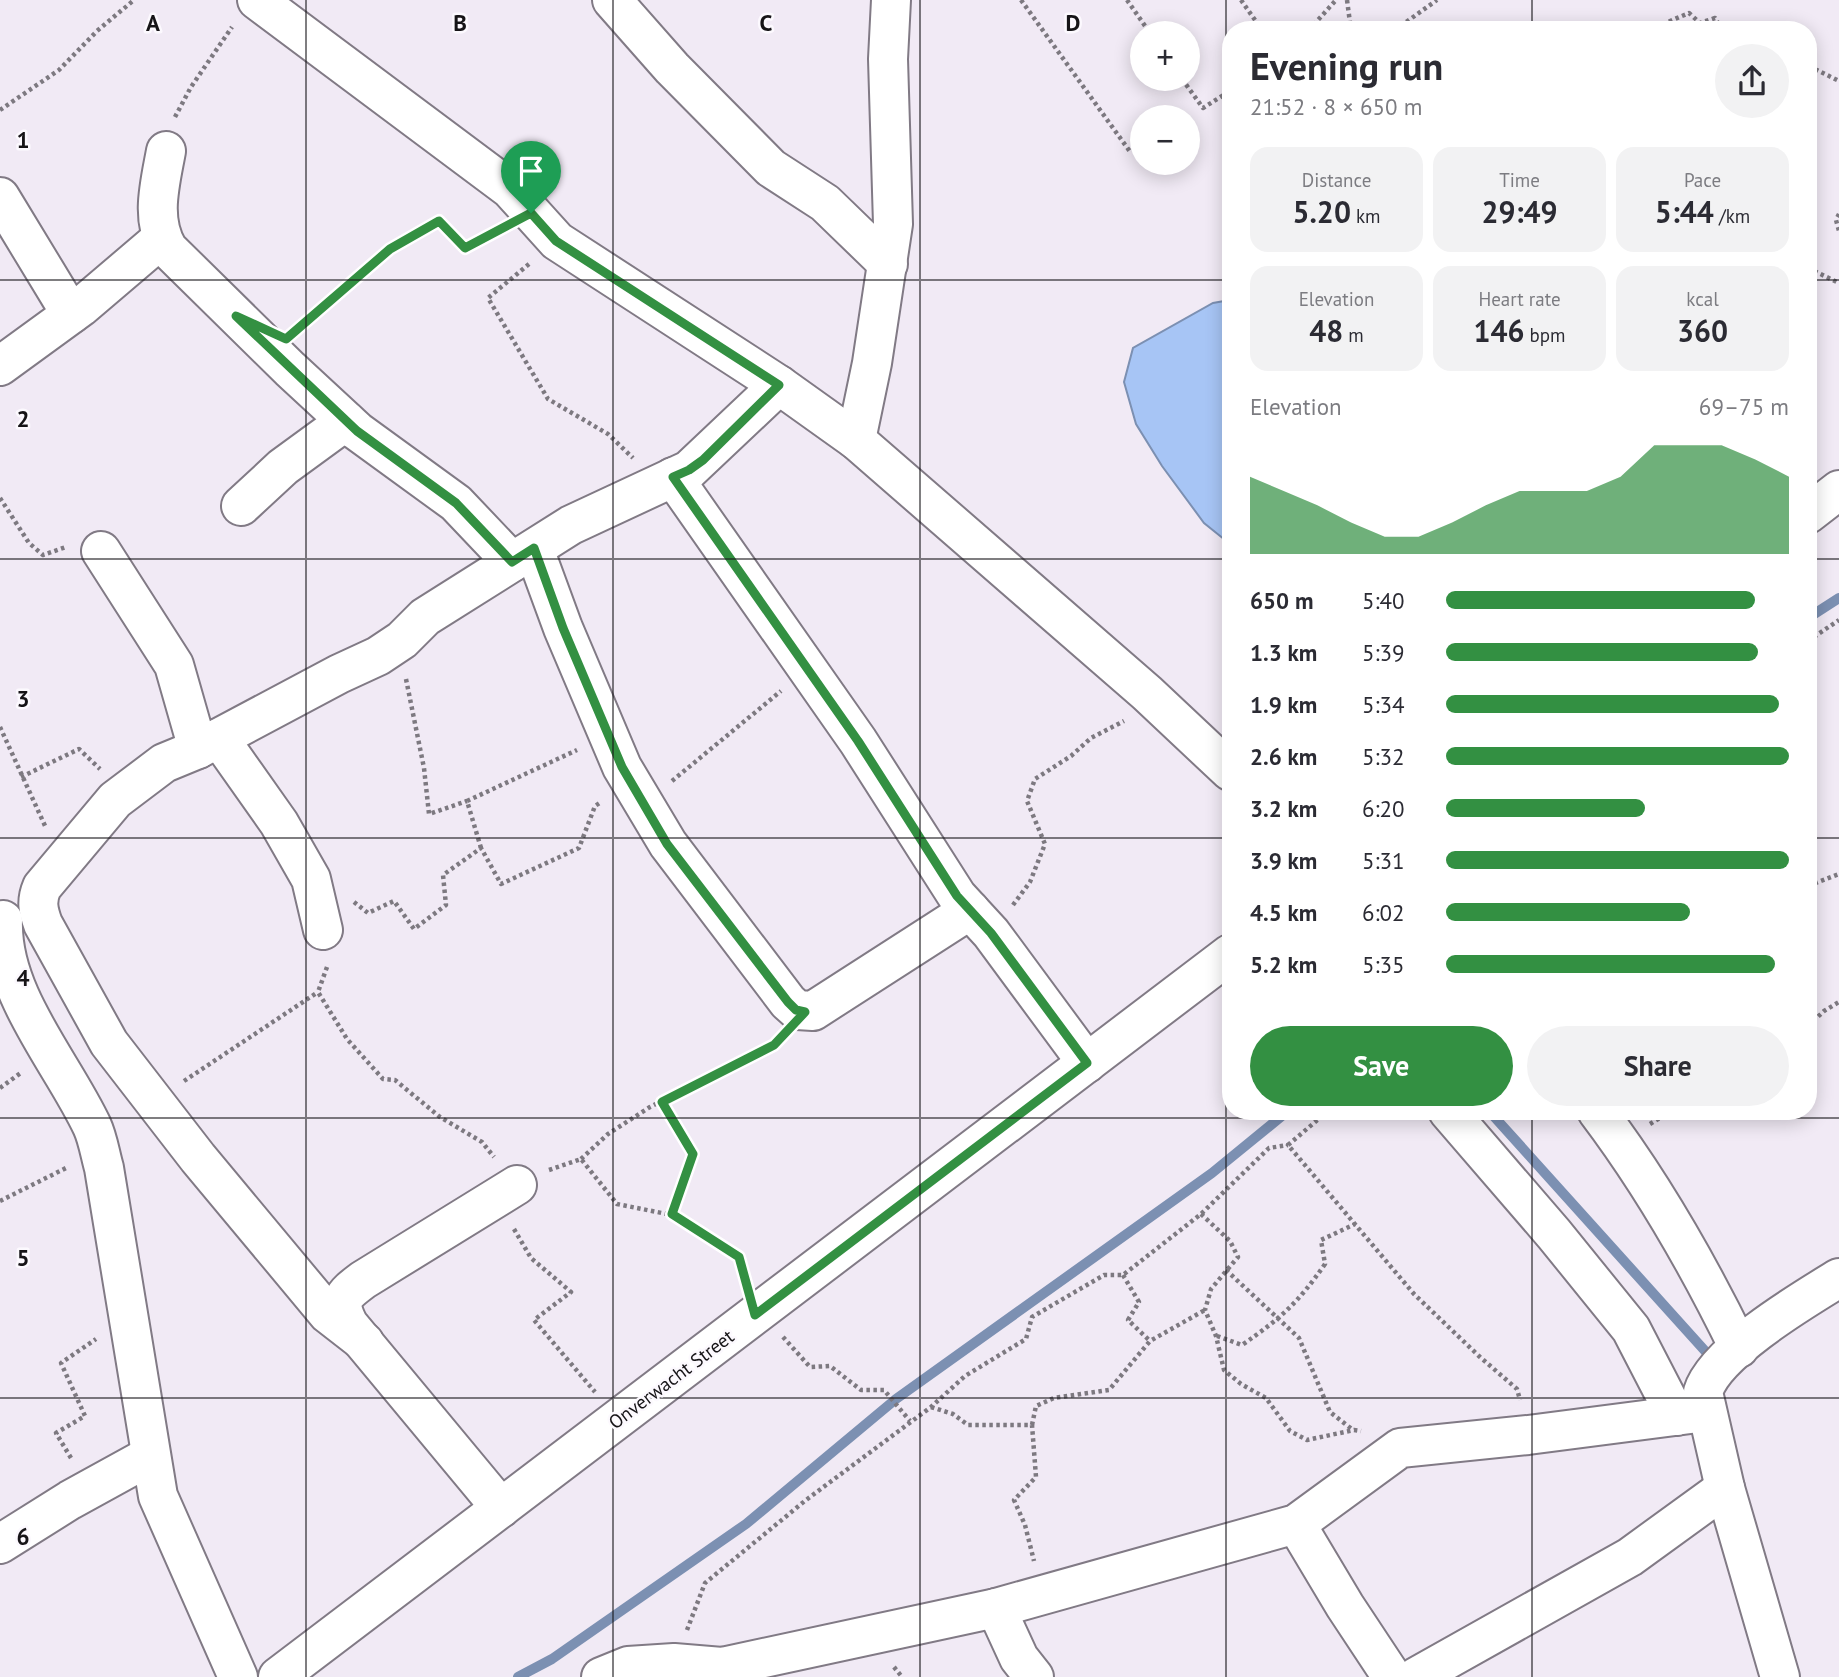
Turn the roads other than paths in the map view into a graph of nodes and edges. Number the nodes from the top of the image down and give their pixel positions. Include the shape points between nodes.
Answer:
1 (612, 0) edge
2 (891, 0) edge
3 (247, 10) edge
4 (166, 151) road end
5 (0, 197) edge
6 (162, 238) junction
7 (888, 264) junction
8 (71, 314) junction
9 (0, 366) edge
10 (779, 385) junction
11 (346, 421) junction
12 (856, 440) junction
13 (666, 480) junction
14 (1839, 490) edge
15 (241, 506) dead end
16 (1817, 507) edge
17 (101, 551) road end
18 (523, 555) junction
19 (209, 743) junction
20 (1222, 763) edge
21 (2, 920) edge
22 (981, 922) junction
23 (43, 924) junction
24 (323, 930) road end
25 (1222, 960) edge
26 (1087, 1063) junction
27 (1456, 1120) edge
28 (1603, 1120) edge
29 (517, 1185) road end
30 (1839, 1278) edge
31 (364, 1342) junction
32 (1739, 1349) junction
33 (1691, 1414) junction
34 (150, 1456) junction
35 (1725, 1488) junction
36 (501, 1508) junction
37 (1296, 1524) junction
38 (0, 1544) edge
39 (996, 1608) junction
40 (238, 1677) edge
41 (278, 1677) edge
42 (601, 1677) edge
43 (1034, 1677) edge
44 (1392, 1677) edge
45 (1416, 1677) edge
46 (1780, 1677) edge

1 - 7 street via 771,168 825,203
2 - 7 street via 888,59 893,224
3 - 10 street via 510,189 556,241
4 - 6 street via 157,200
5 - 8 street
6 - 8 street
6 - 11 street via 168,249
7 - 12 street
8 - 9 street
10 - 12 street
10 - 13 street via 703,460
11 - 15 street via 283,467
11 - 18 street
12 - 20 street
13 - 18 street via 571,525
13 - 22 street via 858,741 936,866
14 - 16 street
17 - 19 street via 164,645
18 - 19 street via 425,617 387,649
18 - 22 street via 563,628 622,767 667,844 796,1010 813,1011
19 - 23 street via 164,764 115,800 42,887 38,909
19 - 24 street via 279,823 311,879
21 - 23 street
21 - 34 street via 4,954 19,994 93,1128 106,1181
22 - 26 street
23 - 31 street via 109,1043 328,1314
25 - 26 street, Onverwacht Street
26 - 36 street, Onverwacht Street
27 - 33 street via 1631,1329
28 - 32 street via 1705,1278
29 - 31 street via 347,1292 342,1311
30 - 32 street via 1780,1315
31 - 36 street
32 - 33 street via 1705,1386 1703,1400
33 - 35 street
33 - 37 street via 1400,1448
34 - 38 street
34 - 40 street via 158,1496
35 - 45 street via 1630,1557
35 - 46 street
36 - 41 street, Onverwacht Street
37 - 39 street
37 - 44 street
39 - 42 street via 722,1667 628,1666
39 - 43 street via 1019,1658

